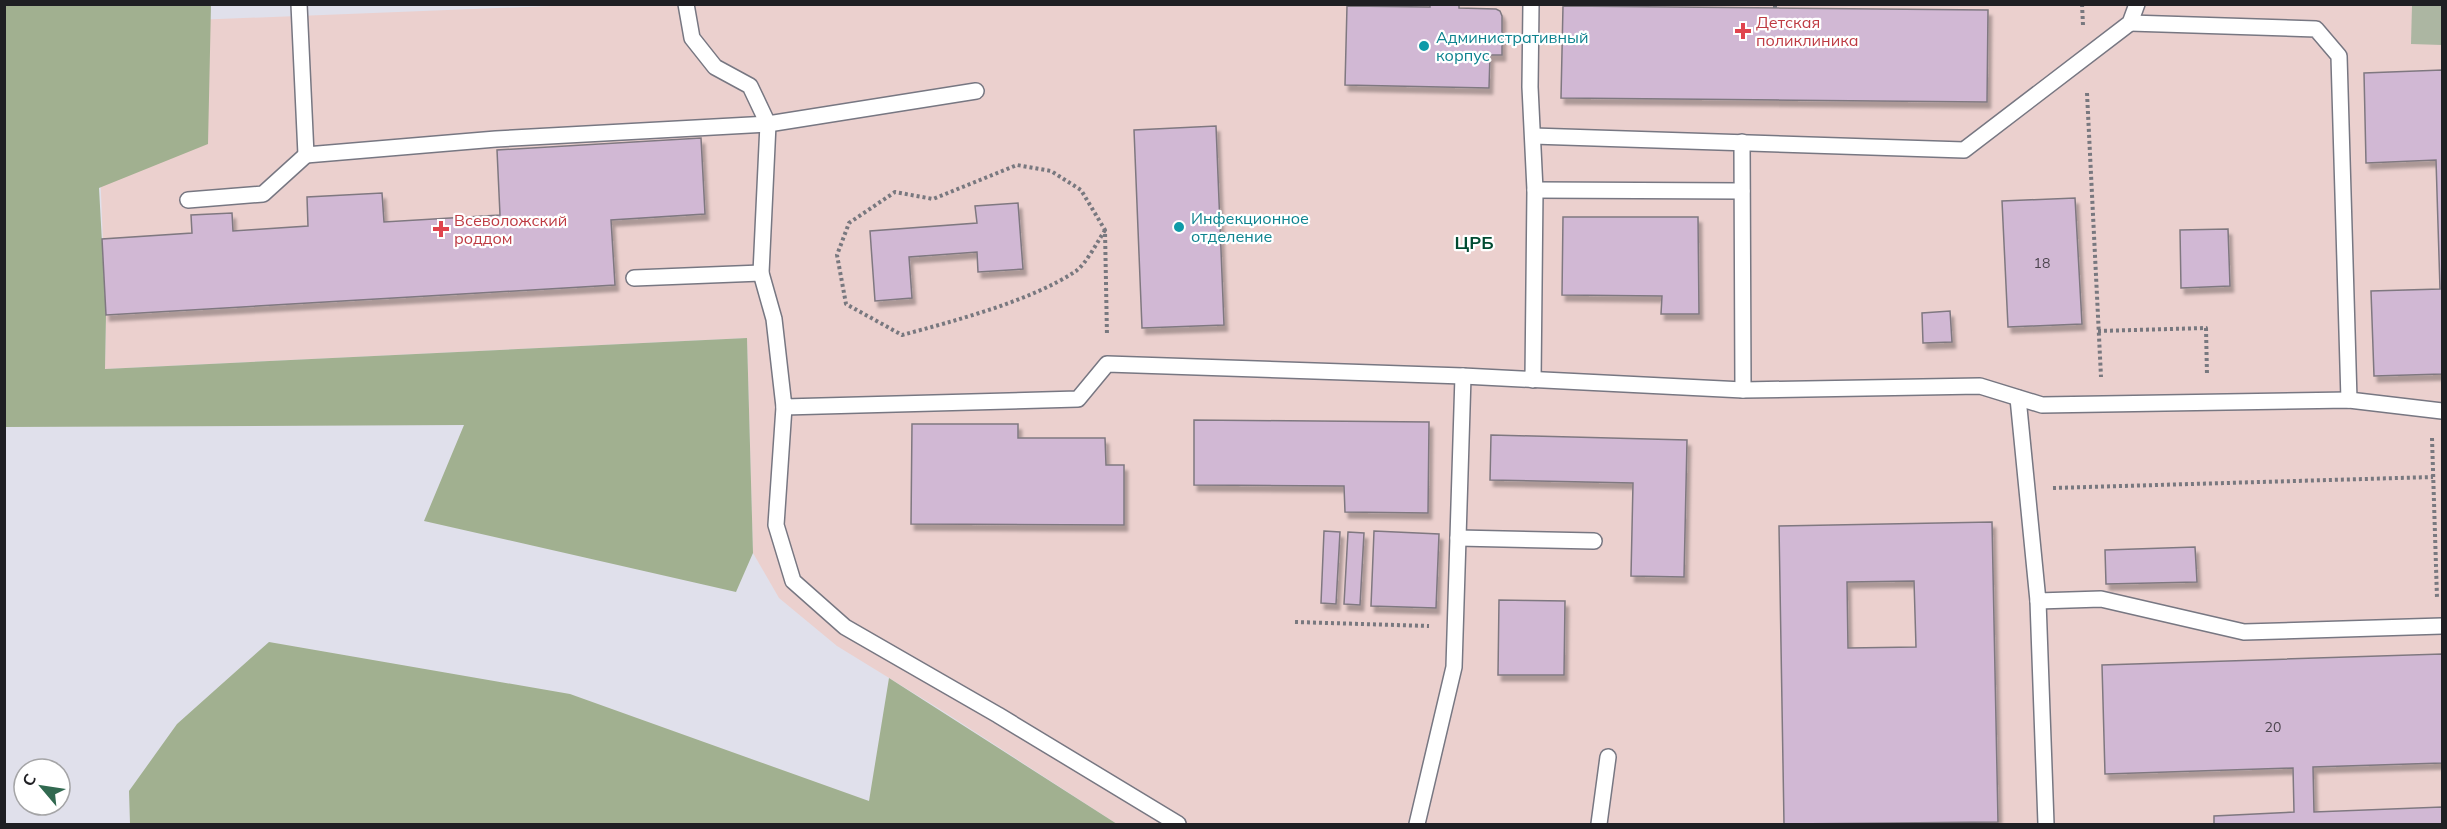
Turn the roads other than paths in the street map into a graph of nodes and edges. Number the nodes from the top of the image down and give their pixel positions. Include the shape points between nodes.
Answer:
1 (299, 4) edge
2 (686, 4) edge
3 (1531, 4) edge
4 (2137, 4) edge
5 (2130, 23) junction
6 (976, 91) dead end
7 (768, 124) junction
8 (1533, 136) junction
9 (1742, 142) junction
10 (306, 155) junction
11 (1535, 190) junction
12 (1742, 191) junction
13 (188, 200) dead end
14 (761, 273) junction
15 (634, 278) dead end
16 (1463, 376) junction
17 (1533, 380) junction
18 (1743, 390) junction
19 (2018, 398) junction
20 (2349, 400) junction
21 (784, 407) junction
22 (2437, 410) edge
23 (1458, 538) junction
24 (1594, 541) dead end
25 (2038, 601) junction
26 (2440, 626) edge
27 (1608, 757) dead end
28 (1178, 825) edge
29 (1417, 825) edge
30 (1599, 825) edge
31 (2046, 825) edge

1 - 10 lane
2 - 7 lane via 692,38 715,67 750,86
3 - 8 lane
4 - 5 lane
5 - 9 lane via 1964,150
5 - 20 lane via 2316,29 2339,56
6 - 7 lane
7 - 10 lane
7 - 14 lane
8 - 9 lane
8 - 11 lane
9 - 12 lane
10 - 13 lane via 263,194
11 - 12 lane
11 - 17 lane
12 - 18 lane
14 - 15 lane
14 - 21 lane via 774,319
16 - 17 lane
16 - 21 lane via 1107,364 1078,399
16 - 23 lane
17 - 18 lane
18 - 19 lane via 1980,386
19 - 20 lane via 2042,405
19 - 25 lane
20 - 22 lane
21 - 28 lane via 776,525 792,581 844,627
23 - 24 lane
23 - 29 lane via 1454,667
25 - 26 lane via 2101,599 2244,632
25 - 31 lane
27 - 30 lane

